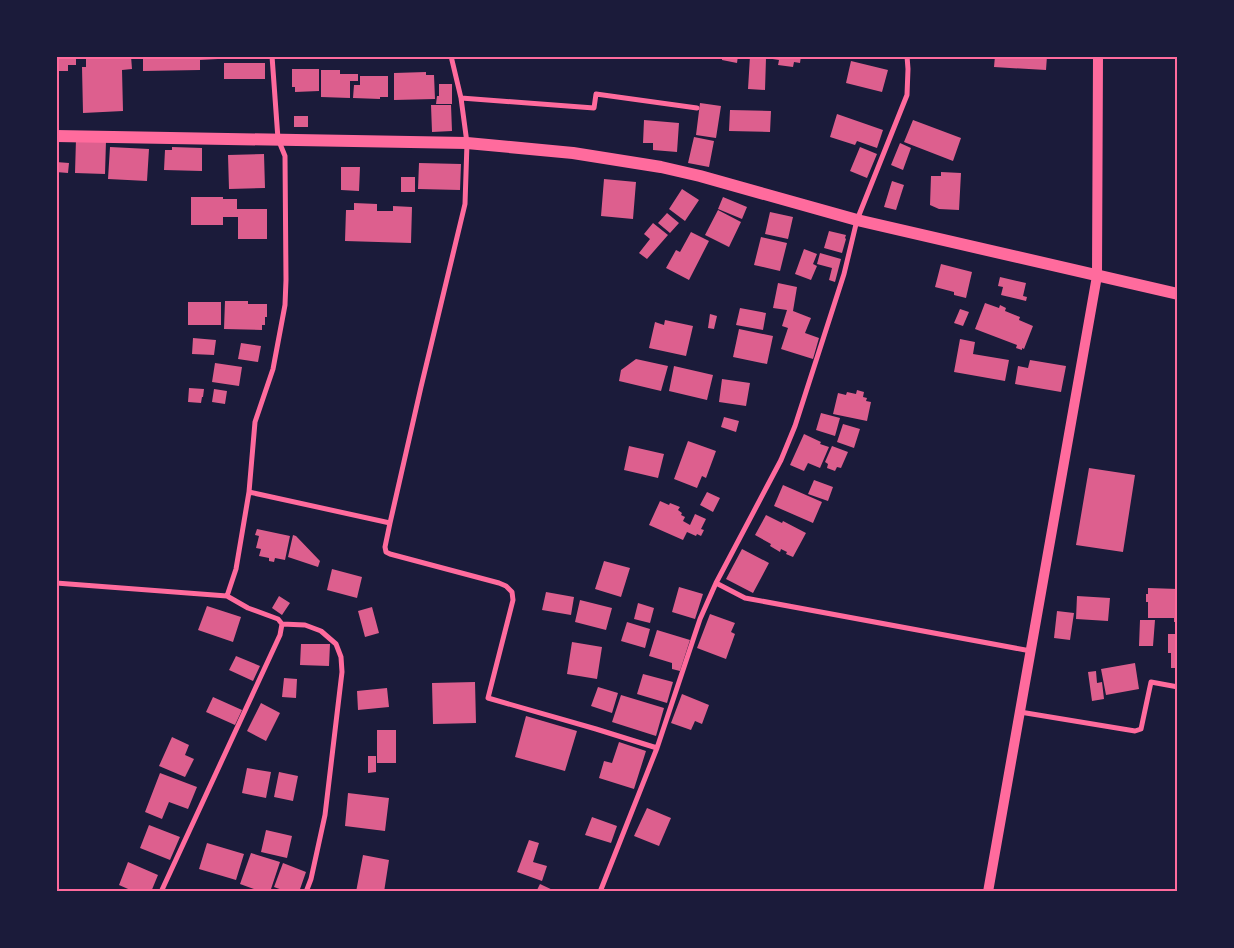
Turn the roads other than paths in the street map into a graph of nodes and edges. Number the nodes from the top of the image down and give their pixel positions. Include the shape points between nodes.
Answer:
1 (272, 56) edge
2 (451, 56) edge
3 (907, 56) edge
4 (1098, 56) edge
5 (461, 98) junction
6 (697, 108) dead end
7 (56, 136) edge
8 (278, 139) junction
9 (467, 143) junction
10 (857, 220) junction
11 (1097, 276) junction
12 (1178, 294) edge
13 (249, 492) junction
14 (390, 523) junction
15 (56, 583) edge
16 (716, 583) junction
17 (228, 596) junction
18 (282, 624) junction
19 (1031, 651) junction
20 (1178, 687) edge
21 (1020, 712) junction
22 (657, 748) junction
23 (161, 892) edge
24 (306, 892) edge
25 (600, 892) edge
26 (988, 892) edge

1 - 8 street
2 - 5 street
3 - 10 street via 907,95
4 - 11 main road
5 - 6 street via 594,108 596,94
5 - 9 street
7 - 8 main road
8 - 9 main road
8 - 13 street via 285,156 284,305 273,368 255,422
9 - 10 main road via 573,153 661,167
9 - 14 street via 465,204
10 - 11 main road
10 - 16 street via 844,274 795,426 781,460
11 - 12 main road
11 - 19 main road
13 - 14 street
13 - 17 street
14 - 22 street via 386,552 499,583 512,592 488,698
15 - 17 street
16 - 19 street via 745,598
16 - 22 street via 700,619
17 - 18 street via 248,608 278,619
18 - 23 street
18 - 24 street via 304,625 321,631 336,644 342,657 325,815
19 - 21 main road
20 - 21 street via 1151,682 1141,729 1136,731
21 - 26 main road
22 - 25 street

